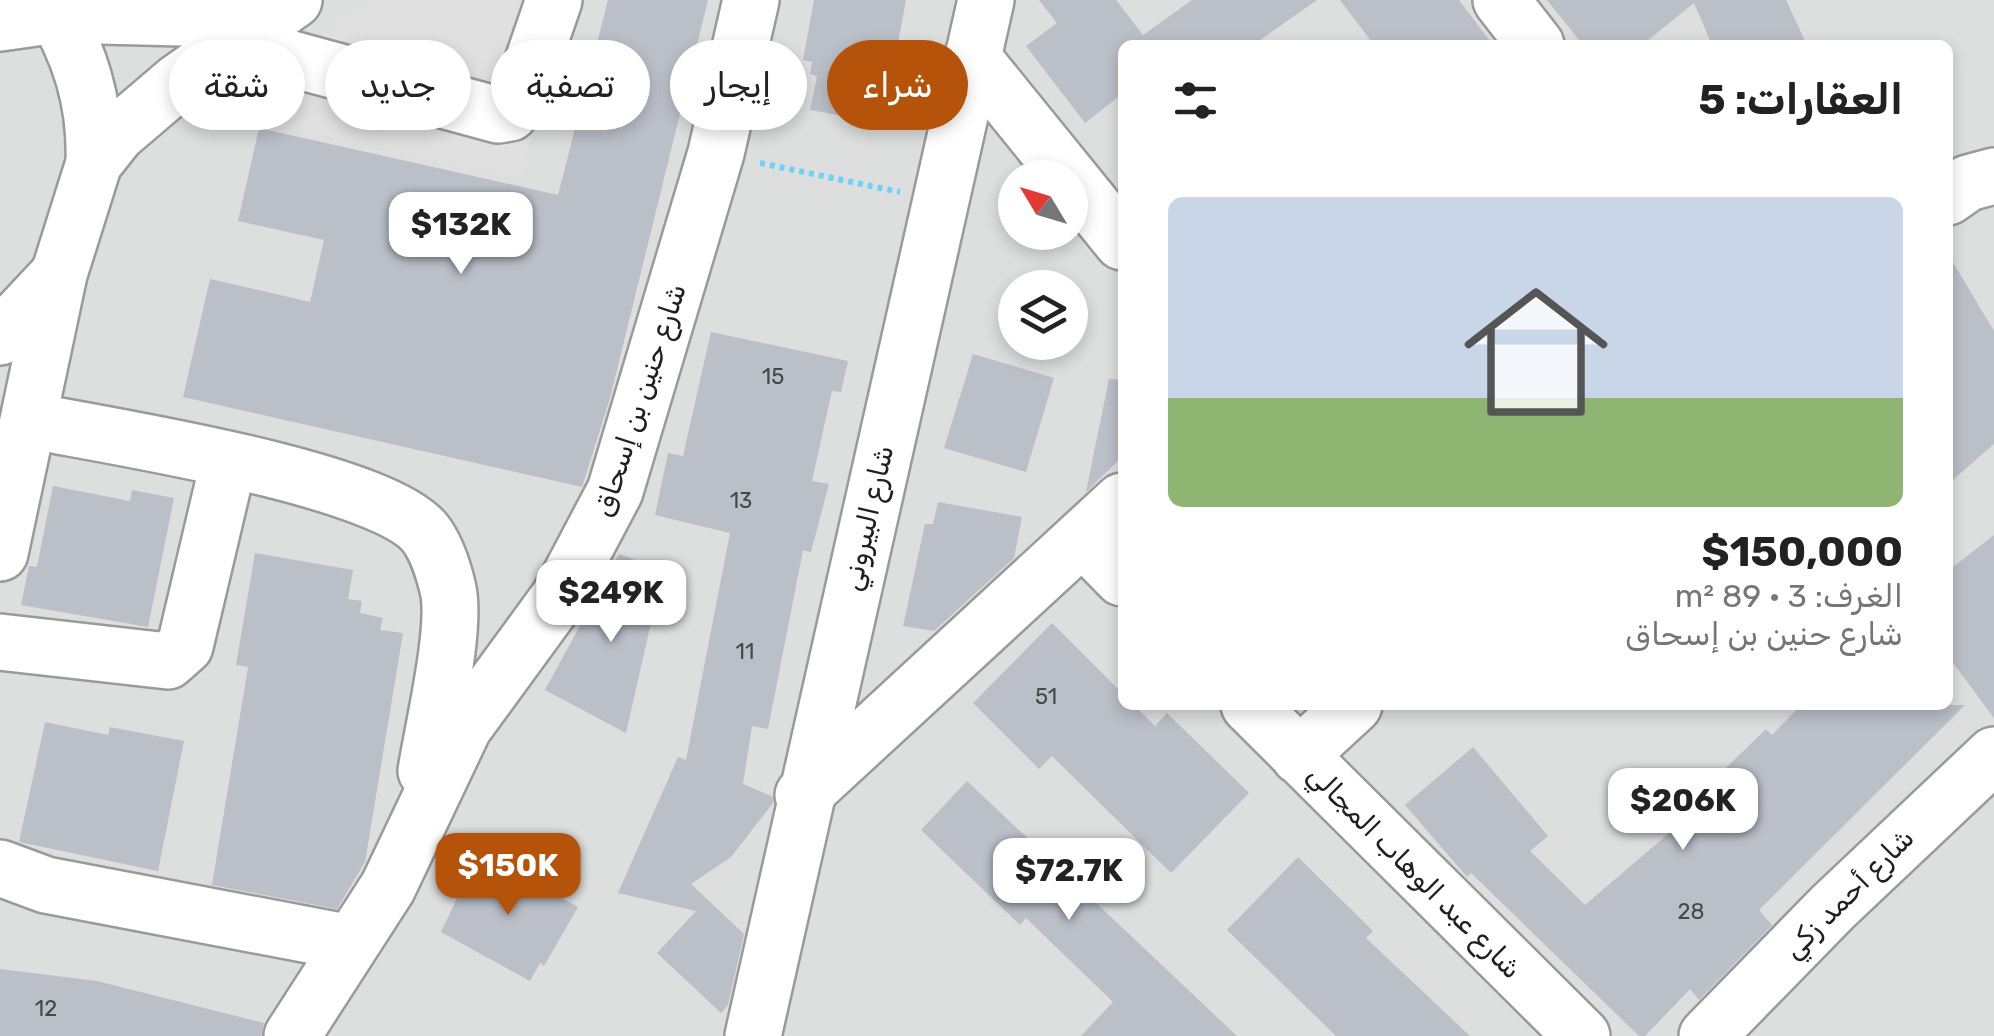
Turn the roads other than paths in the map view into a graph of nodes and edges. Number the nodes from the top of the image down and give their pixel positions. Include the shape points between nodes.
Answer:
1 (554, 0) edge
2 (751, 0) edge
3 (986, 0) edge
4 (1501, 0) edge
5 (53, 8) edge
6 (264, 21) edge
7 (0, 23) edge
8 (1532, 40) edge
9 (972, 57) junction
10 (94, 163) junction
11 (1994, 176) edge
12 (1953, 194) edge
13 (1118, 237) edge
14 (59, 274) junction
15 (0, 337) edge
16 (32, 420) junction
17 (229, 460) junction
18 (1118, 504) edge
19 (1084, 539) junction
20 (0, 554) edge
21 (1118, 574) edge
22 (0, 642) edge
23 (1254, 710) edge
24 (1349, 710) edge
25 (1994, 755) edge
26 (1300, 756) junction
27 (803, 795) junction
28 (420, 818) junction
29 (0, 868) edge
30 (351, 943) junction
31 (292, 1036) edge
32 (752, 1036) edge
33 (1582, 1036) edge
34 (1707, 1036) edge

1 - 6 street via 520,99 498,116
2 - 28 street, شارع حنين بن إسحاق via 716,153 614,491 559,596 464,727
3 - 9 street, شارع البيروني
4 - 8 street
5 - 6 street
5 - 7 street
5 - 10 street via 87,83
6 - 10 street via 143,111
9 - 13 street
9 - 27 street, شارع البيروني
10 - 14 street
11 - 12 street
14 - 15 street
14 - 16 street
16 - 17 street, شارع حنين بن إسحاق
16 - 20 street
17 - 22 street via 177,656 168,661
17 - 28 street, شارع حنين بن إسحاق via 389,506 424,533 449,592 449,617
18 - 19 street
19 - 21 street
19 - 27 street
23 - 26 street, شارع عبد الوهاب المجالي
24 - 26 street
25 - 34 street, شارع أحمد زكي
26 - 33 street, شارع عبد الوهاب المجالي
27 - 32 street, شارع البيروني
28 - 30 street, شارع حنين بن إسحاق
29 - 30 street via 46,885
30 - 31 street, شارع حنين بن إسحاق

